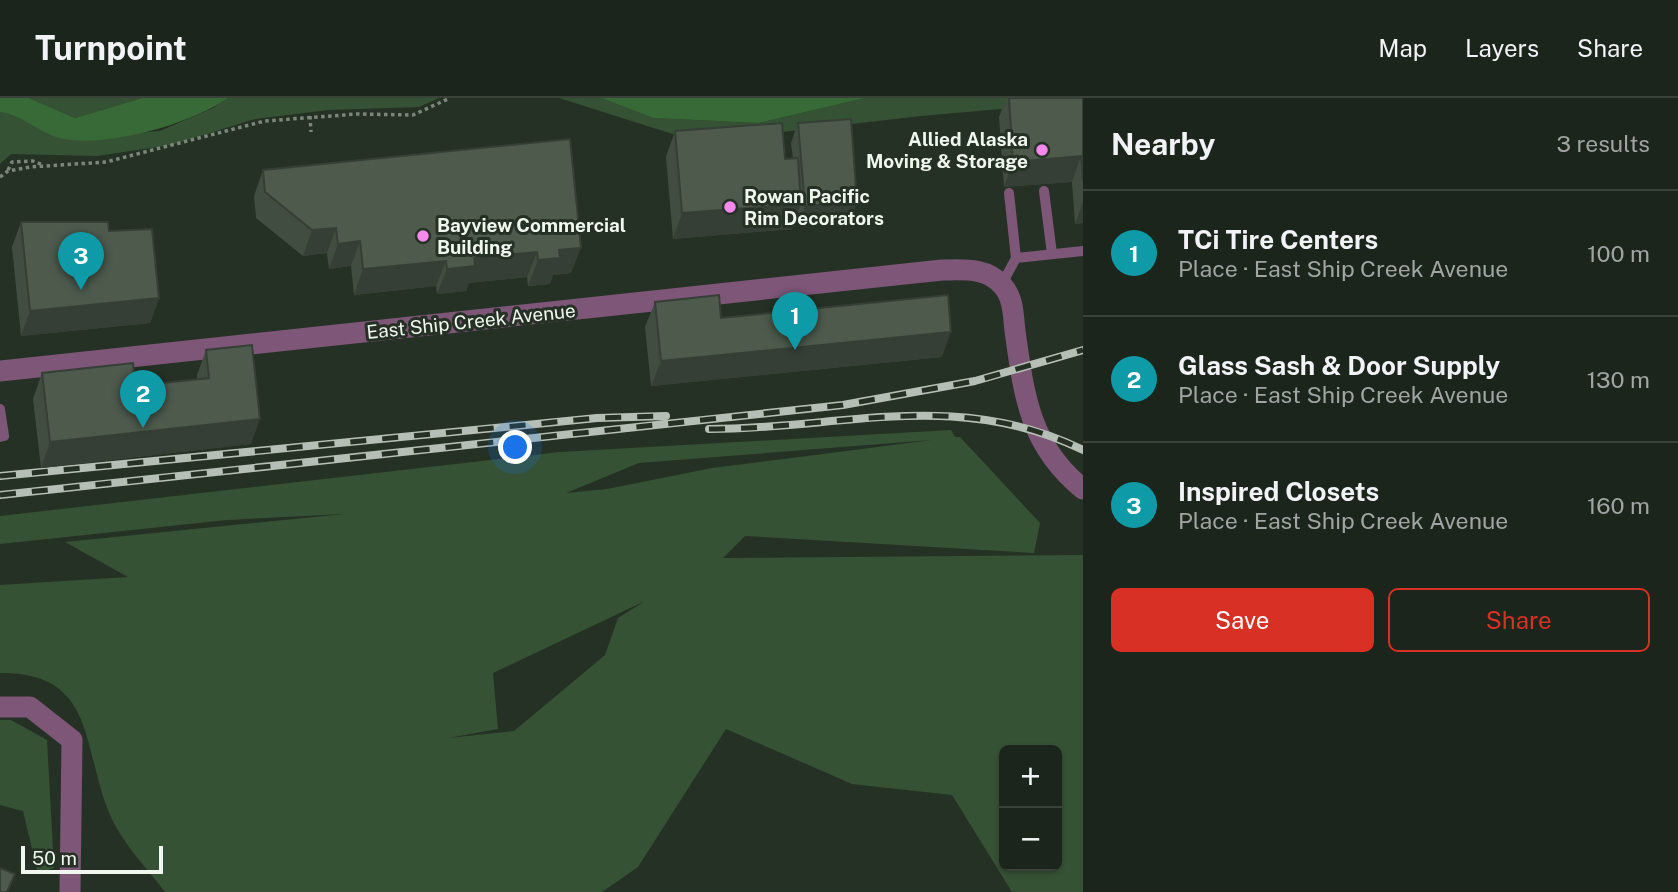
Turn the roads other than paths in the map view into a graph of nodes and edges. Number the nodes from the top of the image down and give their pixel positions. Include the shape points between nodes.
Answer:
1 (1044, 191) dead end
2 (1009, 193) dead end
3 (1083, 251) edge
4 (1052, 254) junction
5 (1016, 258) junction
6 (1002, 284) junction
7 (0, 371) edge
8 (0, 409) edge
9 (0, 437) edge
10 (1083, 489) edge
11 (0, 707) edge
12 (70, 892) edge

1 - 4 lane
2 - 5 lane
3 - 4 lane
4 - 5 lane
5 - 6 lane
6 - 7 street, East Ship Creek Avenue via 975,270 942,270
6 - 10 street via 1013,307 1024,392 1035,430 1057,465
8 - 9 lane via 4,436
11 - 12 street via 30,708 72,740

